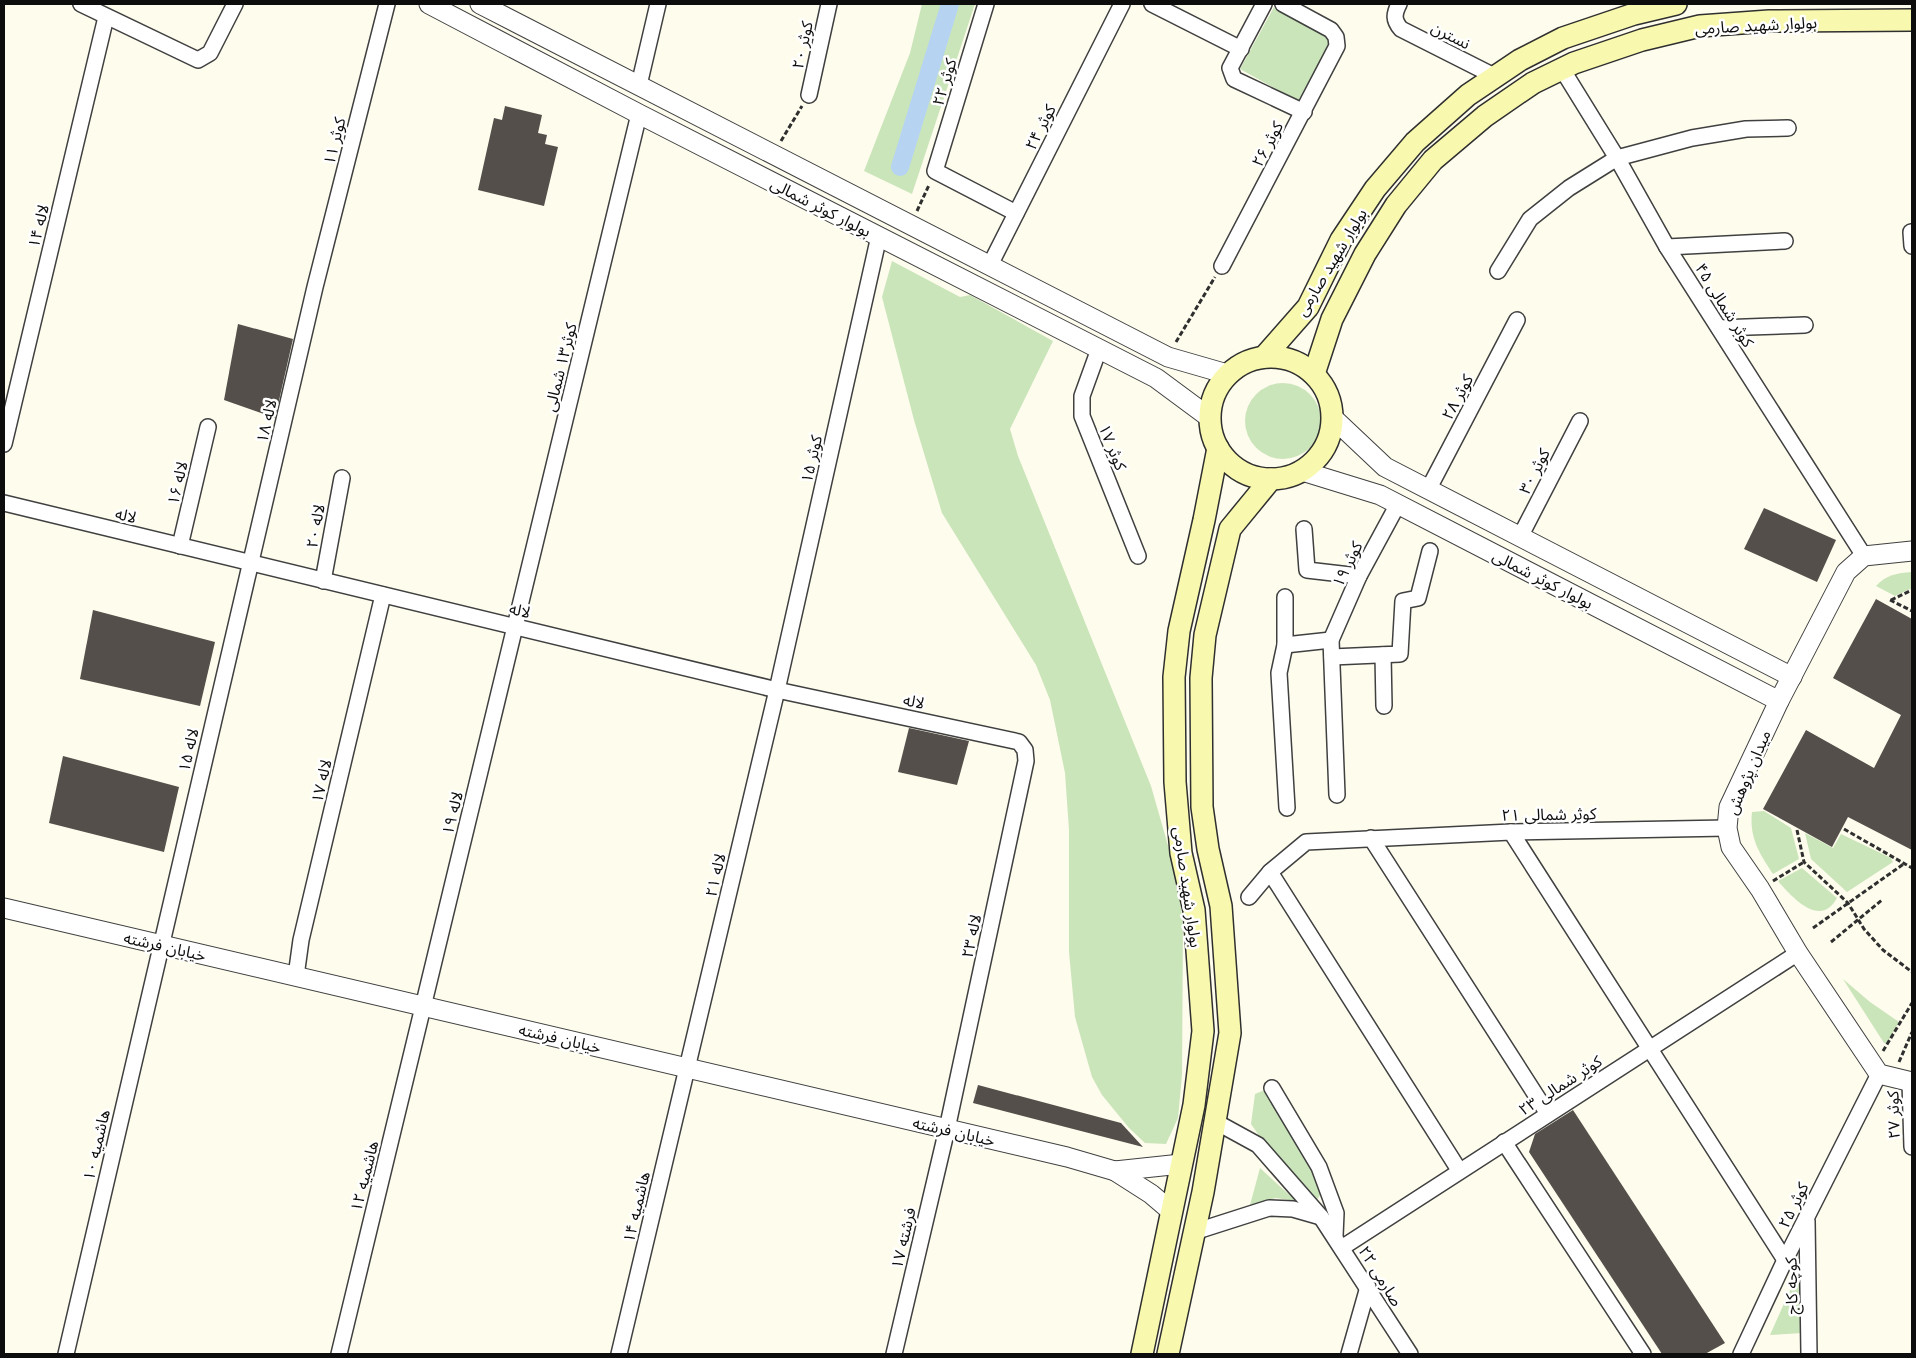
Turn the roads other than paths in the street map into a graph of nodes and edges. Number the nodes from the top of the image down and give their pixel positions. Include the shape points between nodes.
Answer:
1 (81, 4) edge
2 (236, 4) edge
3 (387, 4) edge
4 (428, 4) edge
5 (658, 4) edge
6 (829, 4) edge
7 (986, 4) edge
8 (1122, 4) edge
9 (1152, 4) edge
10 (1264, 4) edge
11 (1282, 4) edge
12 (1399, 4) edge
13 (1676, 4) edge
14 (491, 6) edge
15 (106, 17) junction
16 (1912, 20) edge
17 (1241, 50) junction
18 (1562, 69) junction
19 (1494, 76) junction
20 (639, 85) junction
21 (809, 94) road end
22 (1304, 112) junction
23 (639, 114) junction
24 (1788, 128) dead end
25 (1617, 158) junction
26 (1016, 213) junction
27 (879, 236) junction
28 (1785, 241) dead end
29 (1667, 247) junction
30 (990, 265) junction
31 (1222, 266) road end
32 (1498, 271) dead end
33 (315, 288) joint
34 (1517, 320) dead end
35 (1805, 325) dead end
36 (1719, 328) junction
37 (1099, 349) junction
38 (1264, 357) junction
39 (1227, 374) junction
40 (1314, 374) junction
41 (1210, 418) junction
42 (1332, 418) junction
43 (1580, 421) dead end
44 (208, 427) dead end
45 (4, 444) edge
46 (1218, 448) junction
47 (1302, 471) junction
48 (342, 478) dead end
49 (1271, 479) junction
50 (1428, 490) junction
51 (4, 504) edge
52 (1398, 504) junction
53 (1304, 529) dead end
54 (1520, 537) junction
55 (180, 546) junction
56 (1912, 551) edge
57 (1430, 552) dead end
58 (1138, 556) dead end
59 (1864, 556) junction
60 (250, 563) junction
61 (1359, 576) junction
62 (324, 581) junction
63 (383, 595) junction
64 (1285, 598) dead end
65 (515, 627) junction
66 (1332, 640) junction
67 (1284, 645) junction
68 (1383, 655) junction
69 (1332, 656) junction
70 (1792, 677) junction
71 (777, 690) junction
72 (1779, 701) junction
73 (1384, 706) dead end
74 (1025, 750) joint
75 (1337, 795) dead end
76 (1287, 808) dead end
77 (1726, 828) junction
78 (1511, 832) junction
79 (1372, 838) junction
80 (1270, 872) junction
81 (1249, 898) dead end
82 (4, 908) edge
83 (160, 944) junction
84 (1798, 953) junction
85 (296, 976) junction
86 (424, 1006) junction
87 (1650, 1048) junction
88 (687, 1068) junction
89 (1882, 1073) junction
90 (1911, 1082) edge
91 (1272, 1088) dead end
92 (1548, 1114) junction
93 (1216, 1122) junction
94 (947, 1129) junction
95 (1504, 1142) junction
96 (1912, 1147) edge
97 (1182, 1164) junction
98 (1459, 1170) junction
99 (1115, 1171) junction
100 (1171, 1211) junction
101 (1321, 1217) junction
102 (1807, 1217) junction
103 (1194, 1232) junction
104 (1339, 1242) junction
105 (1785, 1260) junction
106 (1368, 1287) junction
107 (66, 1354) edge
108 (339, 1354) edge
109 (619, 1354) edge
110 (894, 1354) edge
111 (1142, 1354) edge
112 (1168, 1354) edge
113 (1349, 1354) edge
114 (1410, 1354) edge
115 (1643, 1354) edge
116 (1742, 1354) edge
117 (1809, 1354) edge

1 - 15 street
2 - 15 street via 210,53 198,60
3 - 33 street, کوثر ۱۱
4 - 23 street, بولوار کوثر شمالی
5 - 20 street
6 - 21 street, کوثر ۲۰
7 - 26 street, کوثر ۲۲ via 935,170
8 - 26 street, کوثر ۲۴
9 - 17 street
10 - 17 street
11 - 22 street, کوثر ۲۶ via 1331,30 1336,37 1337,46
12 - 19 street, نسترن via 1394,13 1395,22 1401,28
13 - 19 main road, بولوار شهید صارمی via 1634,14 1563,38
14 - 20 street, بولوار کوثر شمالی
15 - 45 street, لاله ۱۴
16 - 18 main road, بولوار شهید صارمی via 1769,21 1700,26 1642,40
17 - 22 street via 1230,68 1234,79
18 - 25 street, کوثر شمالی ۴۵
18 - 40 main road, بولوار شهید صارمی via 1533,83 1485,116 1433,160 1396,205 1364,254 1332,319
19 - 38 main road, بولوار شهید صارمی via 1415,142 1375,189 1341,240 1308,307
20 - 30 street, بولوار کوثر شمالی
22 - 31 street, کوثر ۲۶
23 - 27 street, بولوار کوثر شمالی
23 - 65 street, کوثر۱۳ شمالی
24 - 25 street via 1746,129 1692,138
25 - 29 street, کوثر شمالی ۴۵
25 - 32 street via 1569,188 1530,219
26 - 30 street, کوثر ۲۴
27 - 37 street, بولوار کوثر شمالی
27 - 71 street, کوثر ۱۵
28 - 29 street
29 - 36 street, کوثر شمالی ۴۵
30 - 39 street, بولوار کوثر شمالی via 1168,357
33 - 60 street, لاله ۱۸
34 - 50 street, کوثر ۲۸
35 - 36 street
36 - 59 street, کوثر شمالی ۴۵
37 - 41 street, بولوار کوثر شمالی via 1156,378
37 - 58 street, کوثر ۱۷ via 1082,396 1082,416
38 - 39 main road via 1244,362
38 - 40 main road via 1295,361
39 - 41 main road via 1212,402
40 - 42 main road via 1324,387
41 - 46 main road
42 - 47 main road via 1324,448
42 - 50 street, بولوار کوثر شمالی via 1385,467
43 - 54 street, کوثر ۳۰
44 - 55 street, لاله ۱۶
46 - 49 main road via 1240,471
46 - 97 main road, بولوار شهید صارمی via 1178,630 1174,677 1175,782 1181,853 1194,910 1203,1031 1194,1105
47 - 49 main road
47 - 52 street, بولوار کوثر شمالی via 1380,495
48 - 62 street, لاله ۲۰
49 - 93 main road, بولوار شهید صارمی via 1230,529 1205,635 1201,678 1202,807 1221,906 1230,1033
50 - 54 street, بولوار کوثر شمالی
51 - 55 street, لاله
52 - 61 street, کوثر ۱۹
52 - 72 street, بولوار کوثر شمالی
53 - 61 street via 1307,570
54 - 70 street, بولوار کوثر شمالی
55 - 60 street, لاله
56 - 59 street
57 - 68 street via 1418,598 1403,601 1400,654
59 - 70 street, میدان پژوهش via 1846,572
60 - 62 street, لاله
60 - 83 street, لاله ۱۵
61 - 66 street, کوثر ۱۹
62 - 63 street, لاله
63 - 65 street, لاله
63 - 85 street, لاله ۱۷ via 301,940
64 - 67 street
65 - 71 street, لاله
65 - 86 street, لاله ۱۹
66 - 67 street
66 - 69 street
67 - 76 street via 1280,673
68 - 69 street
68 - 73 street
69 - 75 street
70 - 72 street, میدان پژوهش
71 - 74 street, لاله via 1019,742
71 - 88 street, لاله ۲۱
72 - 77 street, میدان پژوهش via 1729,807
74 - 94 street, لاله ۲۳ via 1026,762
77 - 78 street, کوثر شمالی ۲۱
77 - 84 street, میدان پژوهش via 1731,847
78 - 79 street, کوثر شمالی ۲۱
78 - 87 street
79 - 80 street, کوثر شمالی ۲۱ via 1306,842
79 - 92 street
80 - 81 street, کوثر شمالی ۲۱
80 - 98 street
82 - 83 street, خیابان فرشته
83 - 85 street, خیابان فرشته
83 - 107 street, هاشمیه ۱۰
84 - 87 street, کوثر شمالی ۲۳
84 - 89 street, میدان پژوهش
85 - 86 street, خیابان فرشته
86 - 88 street, خیابان فرشته
86 - 108 street, هاشمیه ۱۲
87 - 92 street, کوثر شمالی ۲۳
87 - 105 street
88 - 94 street, خیابان فرشته
88 - 109 street, هاشمیه ۱۴
89 - 90 street
89 - 102 street, کوثر ۲۵
90 - 96 street, کوثر ۲۷
91 - 104 street via 1319,1166 1336,1213
92 - 95 street, کوثر شمالی ۲۳
93 - 101 street, صارمی ۲۲ via 1258,1145
93 - 103 main road, بولوار شهید صارمی
94 - 99 street, خیابان فرشته
94 - 110 street, فرشته ۱۷
95 - 98 street, کوثر شمالی ۲۳
95 - 115 street
97 - 99 street, خیابان فرشته
97 - 100 main road, بولوار شهید صارمی
98 - 104 street, کوثر شمالی ۲۳
99 - 100 street, خیابان فرشته
100 - 111 main road, بولوار شهید صارمی
101 - 103 street via 1293,1209 1269,1208
101 - 104 street, صارمی ۲۲
102 - 105 street, کوثر ۲۵
102 - 117 street, کوچه کاج
103 - 112 main road, بولوار شهید صارمی
104 - 106 street, صارمی ۲۲
105 - 116 street, کوثر ۲۵
106 - 113 street
106 - 114 street, صارمی ۲۲

